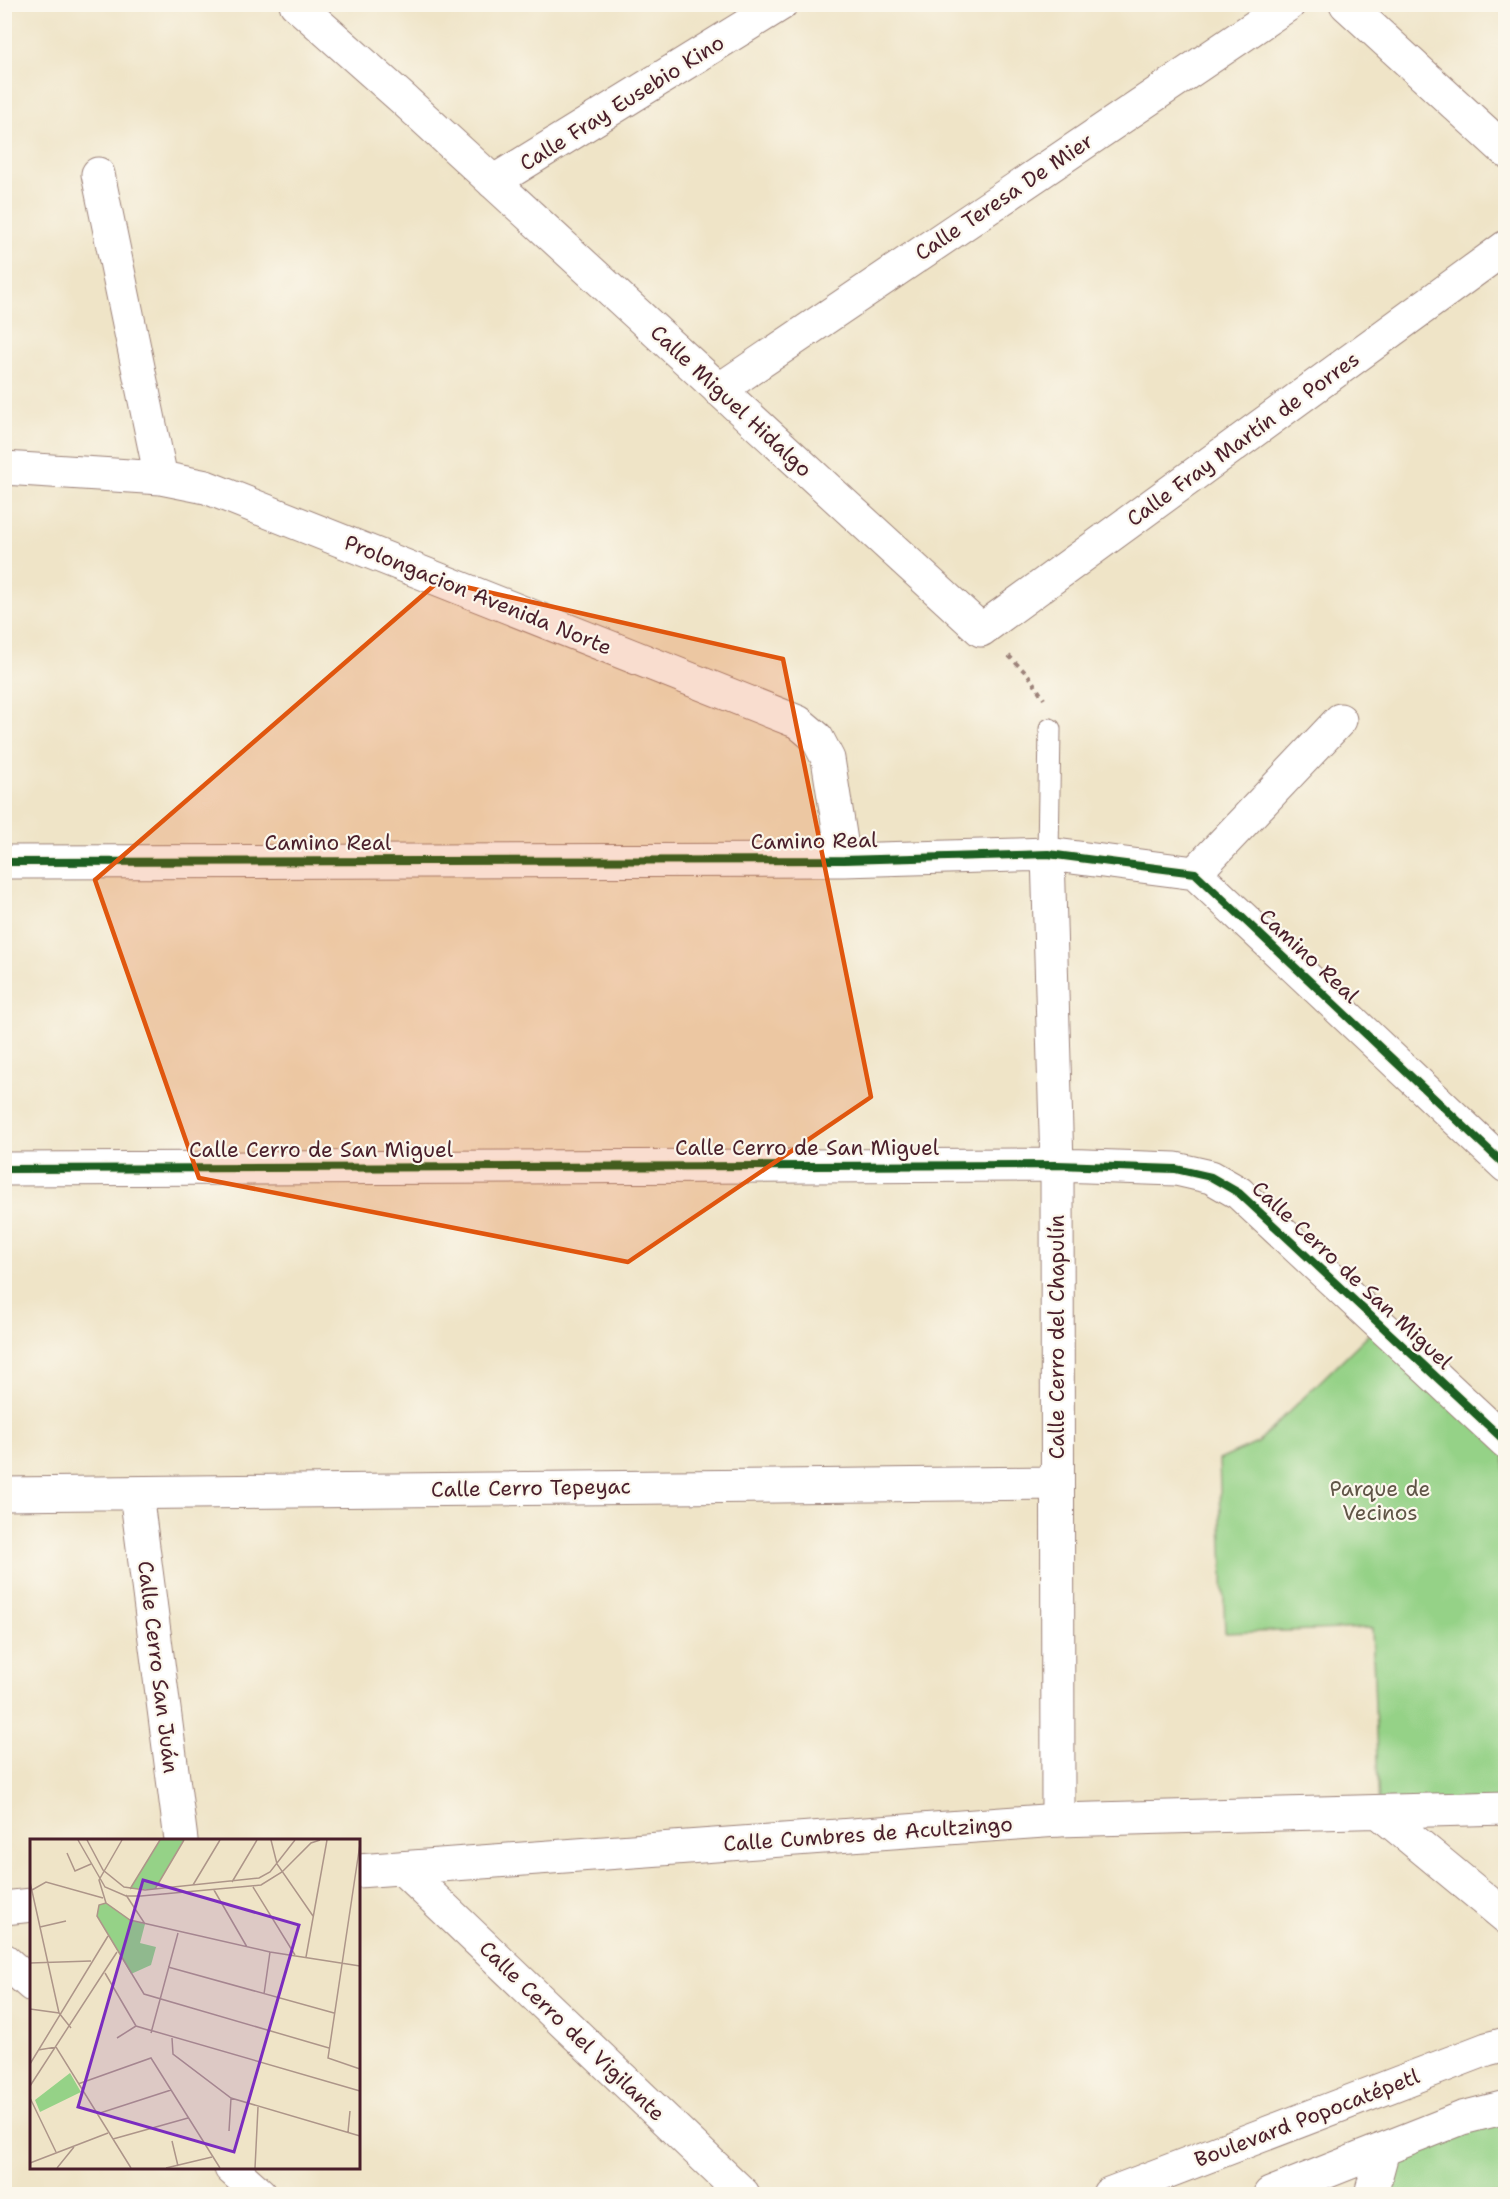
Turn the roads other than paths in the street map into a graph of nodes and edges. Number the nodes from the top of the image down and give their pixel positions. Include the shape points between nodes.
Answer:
1 (296, 4) edge
2 (781, 4) edge
3 (1289, 4) edge
4 (1346, 4) edge
5 (1506, 151) edge
6 (98, 174) dead end
7 (493, 182) junction
8 (1506, 247) edge
9 (719, 390) junction
10 (4, 468) edge
11 (160, 478) junction
12 (981, 630) joint
13 (1340, 720) dead end
14 (1050, 729) road end
15 (1048, 854) junction
16 (844, 860) junction
17 (4, 862) edge
18 (1195, 873) junction
19 (1058, 1165) junction
20 (1506, 1166) edge
21 (4, 1169) edge
22 (1506, 1442) edge
23 (1057, 1482) junction
24 (136, 1492) junction
25 (4, 1494) edge
26 (1506, 1808) edge
27 (1378, 1812) junction
28 (1058, 1820) junction
29 (181, 1839) edge
30 (402, 1868) junction
31 (360, 1871) edge
32 (30, 1905) edge
33 (4, 1908) edge
34 (1506, 1917) edge
35 (4, 1960) edge
36 (30, 1983) edge
37 (1506, 2044) edge
38 (1506, 2107) edge
39 (1383, 2150) junction
40 (232, 2169) edge
41 (260, 2194) edge
42 (743, 2194) edge
43 (1109, 2194) edge
44 (1270, 2194) edge
45 (1371, 2194) edge

1 - 7 street, Calle Miguel Hidalgo
2 - 7 street, Calle Fray Eusebio Kino
3 - 9 street, Calle Teresa De Mier
4 - 5 street
6 - 11 street
7 - 9 street, Calle Miguel Hidalgo
8 - 12 street, Calle Fray Martín de Porres
9 - 12 street, Calle Miguel Hidalgo
10 - 11 street, Prolongacion Avenida Norte
11 - 16 street, Prolongacion Avenida Norte via 206,487 798,722 817,738 828,759
13 - 18 street
14 - 15 lane
15 - 16 street, Camino Real
15 - 18 street, Camino Real
15 - 19 street, Calle Cerro del Chapulín
16 - 17 street, Camino Real
18 - 20 street, Camino Real
19 - 21 street, Calle Cerro de San Miguel
19 - 22 street, Calle Cerro de San Miguel via 1176,1169 1211,1177 1239,1192
19 - 23 street, Calle Cerro del Chapulín
23 - 24 street, Calle Cerro Tepeyac
23 - 28 street, Calle Cerro del Chapulín
24 - 25 street, Calle Cerro Tepeyac
24 - 29 street, Calle Cerro San Juán
26 - 27 street, Calle Cumbres de Acultzingo
27 - 28 street, Calle Cumbres de Acultzingo
27 - 34 street
28 - 30 street, Calle Cumbres de Acultzingo
30 - 31 street, Calle Cumbres de Acultzingo
30 - 42 street, Calle Cerro del Vigilante
32 - 33 street
35 - 36 street
37 - 43 street, Boulevard Popocatépetl
38 - 39 street via 1462,2118
39 - 44 street
39 - 45 street
40 - 41 street

